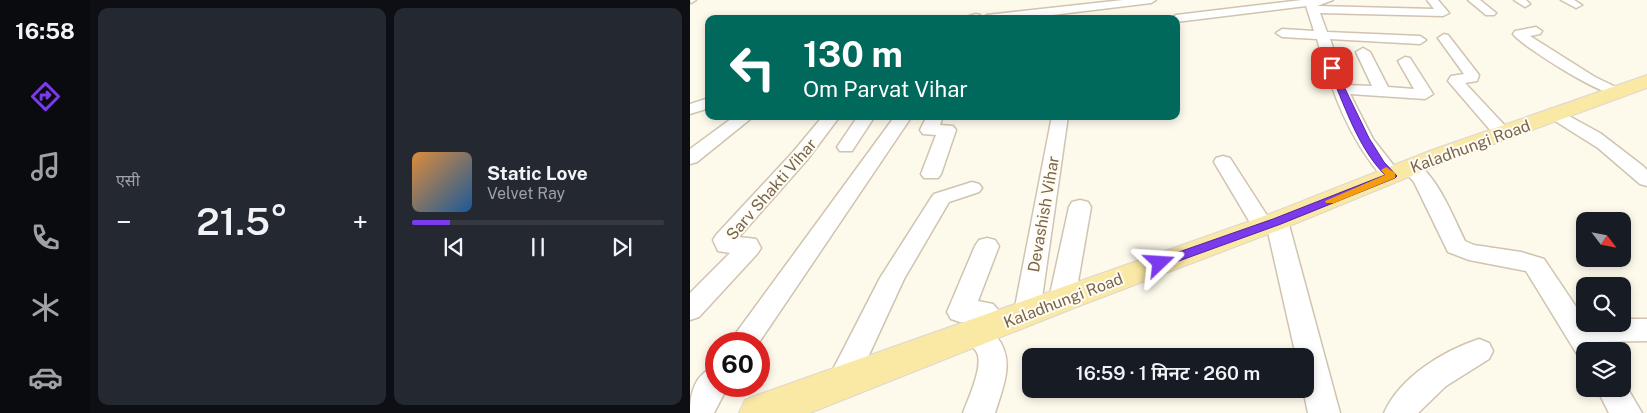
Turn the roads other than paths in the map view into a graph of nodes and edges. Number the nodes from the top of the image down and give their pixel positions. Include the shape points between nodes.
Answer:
1 (1372, 0) edge
2 (1432, 0) edge
3 (1473, 0) edge
4 (1566, 0) edge
5 (1152, 5) edge
6 (1576, 5) dead end
7 (985, 7) dead end
8 (1315, 7) edge
9 (1088, 12) junction
10 (1378, 12) junction
11 (1490, 13) dead end
12 (978, 15) edge
13 (1032, 15) edge
14 (1083, 15) edge
15 (1180, 19) edge
16 (1406, 22) dead end
17 (1536, 31) dead end
18 (1282, 33) dead end
19 (1321, 35) junction
20 (1444, 38) dead end
21 (1403, 39) junction
22 (1420, 40) dead end
23 (1363, 52) dead end
24 (1647, 81) edge
25 (1341, 89) junction
26 (1382, 91) junction
27 (1615, 92) junction
28 (705, 104) edge
29 (690, 109) edge
30 (1558, 115) junction
31 (741, 120) edge
32 (829, 120) edge
33 (864, 120) edge
34 (901, 120) edge
35 (933, 120) edge
36 (1059, 120) edge
37 (1503, 134) junction
38 (846, 147) dead end
39 (690, 158) edge
40 (1224, 162) dead end
41 (1401, 172) junction
42 (931, 174) dead end
43 (1647, 180) edge
44 (972, 188) dead end
45 (1080, 207) dead end
46 (1270, 223) junction
47 (987, 246) dead end
48 (1062, 299) junction
49 (690, 310) edge
50 (1027, 312) junction
51 (986, 329) junction
52 (1647, 330) edge
53 (751, 332) edge
54 (1584, 341) edge
55 (1479, 351) dead end
56 (840, 385) junction
57 (705, 396) edge
58 (1617, 397) edge
59 (698, 413) edge
60 (760, 413) edge
61 (979, 413) edge
62 (1324, 413) edge
63 (1400, 413) edge
64 (1626, 413) edge

1 - 10 street
2 - 10 street via 1442,14
3 - 11 street
4 - 6 street
5 - 9 street
7 - 12 street
8 - 10 street
8 - 15 street
8 - 16 street
8 - 19 street
9 - 13 street
9 - 14 street
17 - 27 street via 1519,34 1590,80
18 - 19 street
19 - 21 street
19 - 25 street
20 - 37 street via 1472,75 1469,79 1456,81
21 - 22 street
21 - 26 street via 1425,94
23 - 26 street
24 - 27 main road, Kaladhungi Road
25 - 26 street
25 - 41 street via 1380,164
27 - 30 main road, Kaladhungi Road
28 - 29 street
30 - 37 main road, Kaladhungi Road
30 - 43 street via 1615,150
31 - 39 street
32 - 49 street, Sarv Shakti Vihar via 724,240 726,245 748,245 750,248
33 - 38 street
34 - 53 street
35 - 42 street via 929,130 947,130
36 - 50 street, Devashish Vihar
37 - 41 main road, Kaladhungi Road
40 - 46 street via 1247,203
41 - 46 main road, Kaladhungi Road
41 - 54 street via 1423,180 1456,246 1469,252 1535,265
44 - 56 street via 941,198 892,278
45 - 48 street
46 - 48 main road, Kaladhungi Road
46 - 62 street
47 - 51 street via 960,312 984,311
48 - 50 main road, Kaladhungi Road
50 - 51 main road, Kaladhungi Road
51 - 56 main road, Kaladhungi Road
51 - 61 street via 983,338 991,347 995,360
52 - 54 street
55 - 63 street via 1453,364 1423,388
56 - 60 main road, Kaladhungi Road
57 - 59 street
58 - 64 street

